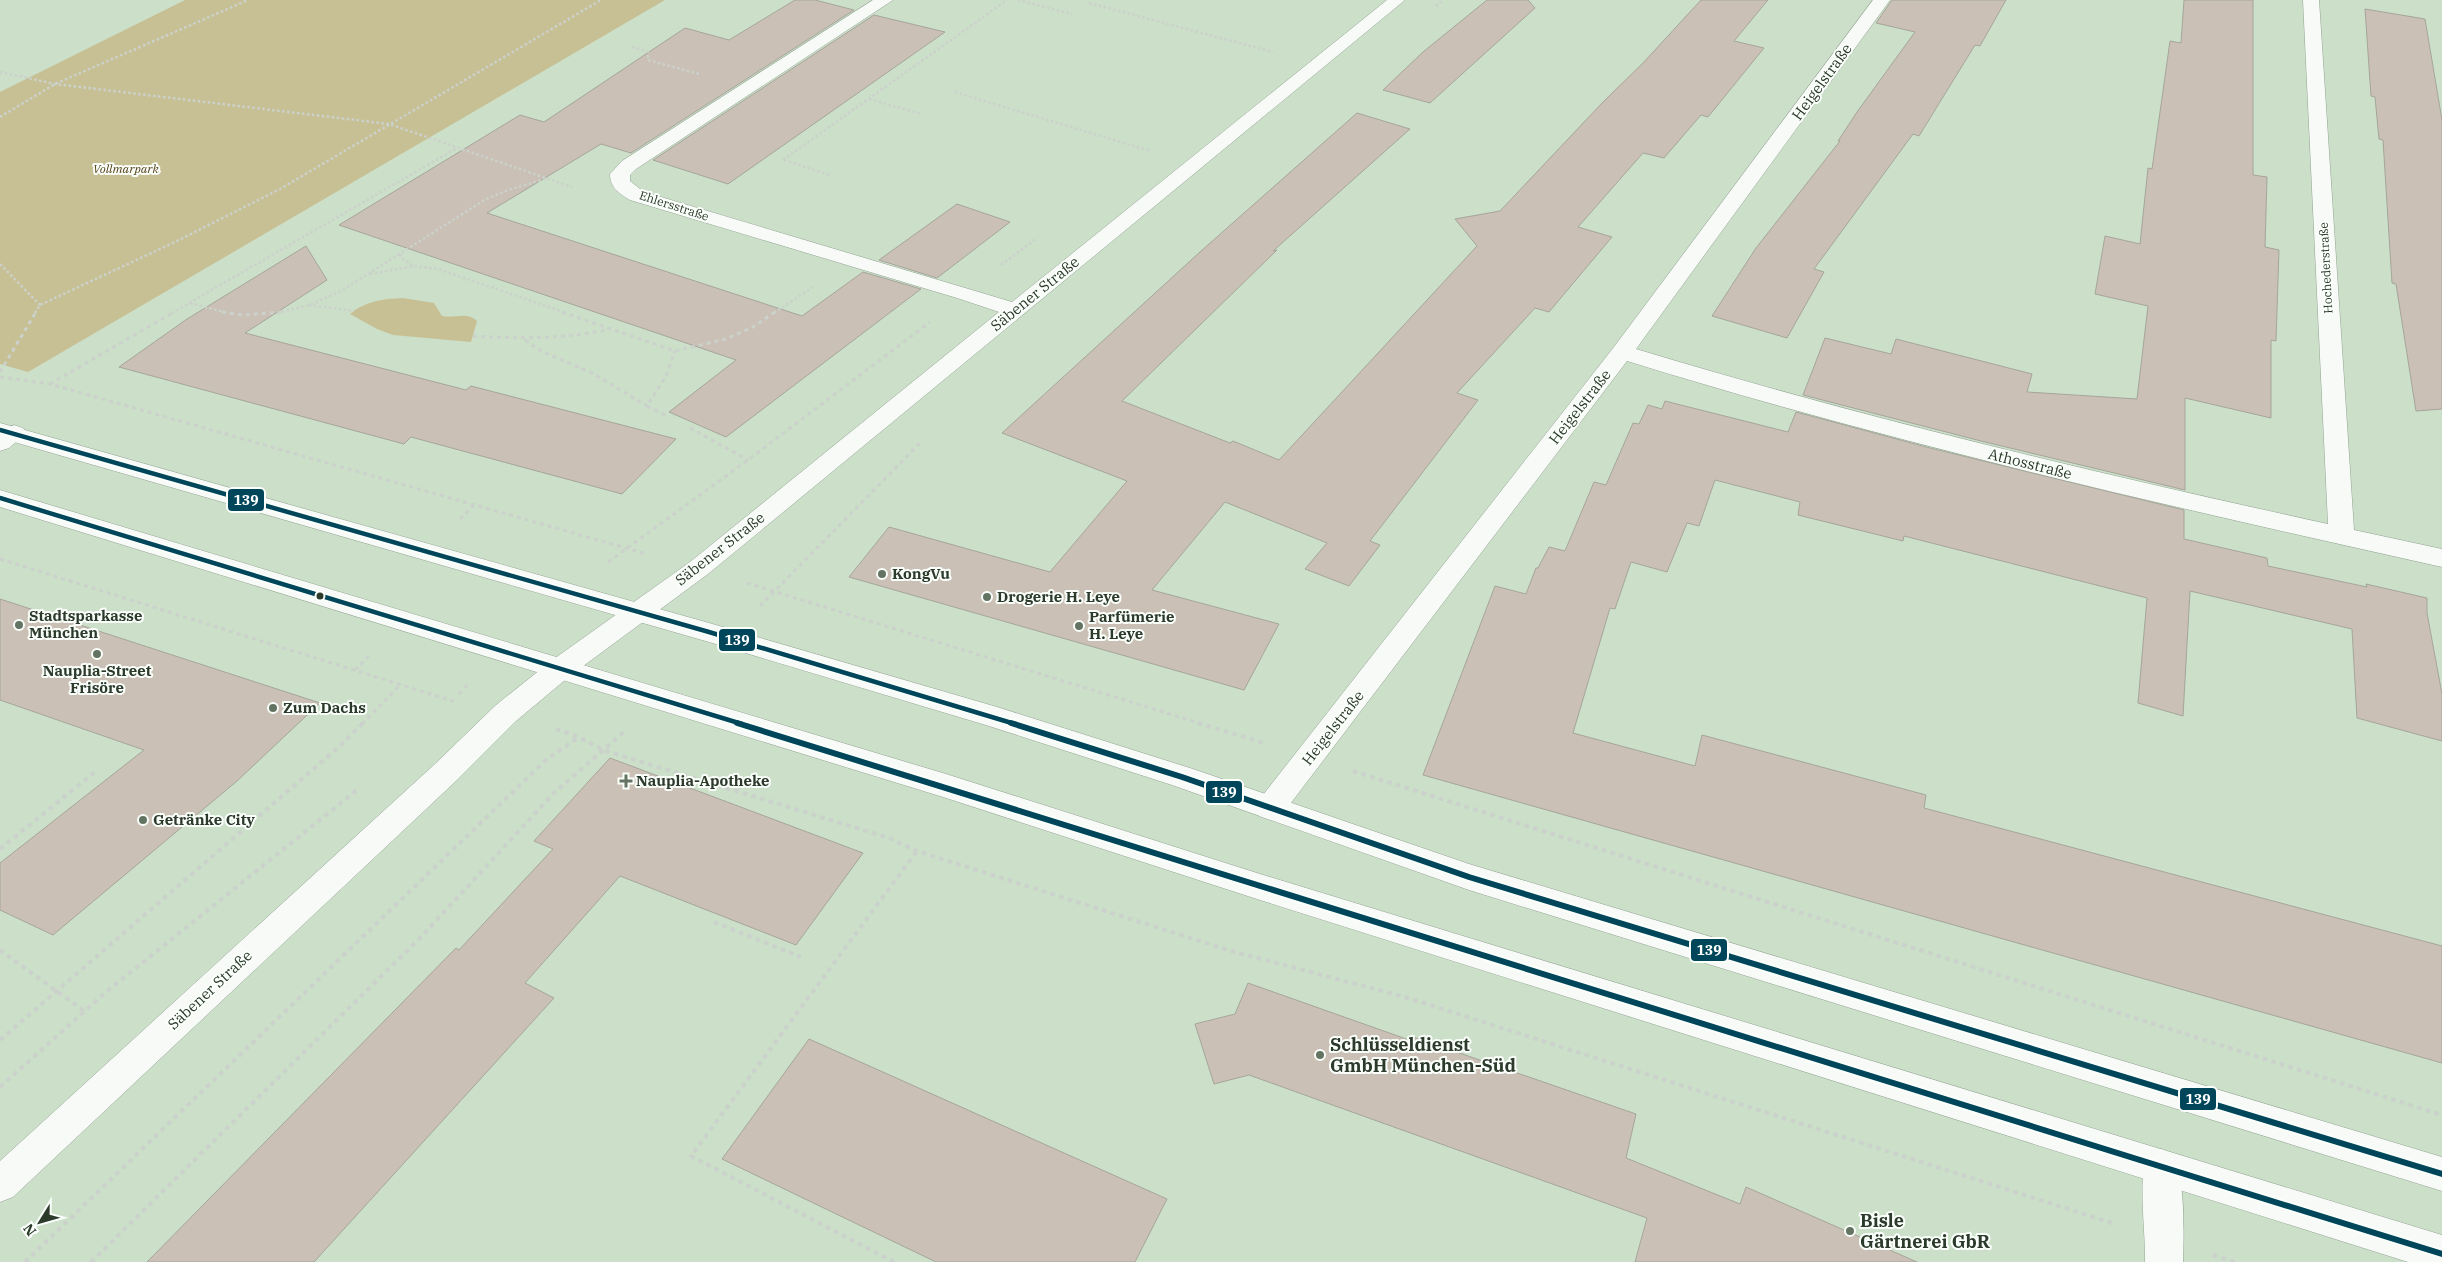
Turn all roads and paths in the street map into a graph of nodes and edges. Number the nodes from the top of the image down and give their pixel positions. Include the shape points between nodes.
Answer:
1 (248, 0) edge
2 (601, 0) edge
3 (885, 0) edge
4 (1007, 0) edge
5 (1018, 0) edge
6 (1397, 0) edge
7 (1882, 0) edge
8 (2311, 0) edge
9 (1089, 2) dead end
10 (1072, 14) dead end
11 (632, 48) dead end
12 (1281, 54) dead end
13 (648, 60) dead end
14 (0, 72) edge
15 (55, 84) junction
16 (955, 92) dead end
17 (868, 99) junction
18 (921, 114) dead end
19 (0, 117) edge
20 (389, 124) junction
21 (458, 148) junction
22 (1155, 152) dead end
23 (829, 175) dead end
24 (548, 178) junction
25 (572, 187) dead end
26 (400, 254) junction
27 (852, 260) junction
28 (0, 264) edge
29 (415, 266) junction
30 (370, 274) junction
31 (190, 303) junction
32 (308, 305) junction
33 (40, 306) junction
34 (1014, 310) junction
35 (354, 311) dead end
36 (613, 329) junction
37 (473, 336) dead end
38 (524, 339) junction
39 (675, 351) junction
40 (1622, 352) junction
41 (0, 372) edge
42 (0, 377) edge
43 (50, 384) junction
44 (647, 406) junction
45 (664, 415) dead end
46 (690, 428) dead end
47 (5, 435) edge
48 (748, 460) dead end
49 (0, 498) edge
50 (475, 504) junction
51 (460, 519) dead end
52 (2341, 536) junction
53 (625, 548) dead end
54 (2442, 558) edge
55 (0, 560) edge
56 (774, 592) dead end
57 (638, 612) junction
58 (369, 656) dead end
59 (561, 668) junction
60 (355, 670) junction
61 (401, 684) junction
62 (453, 701) junction
63 (450, 707) dead end
64 (506, 713) junction
65 (578, 737) junction
66 (603, 750) junction
67 (1310, 757) junction
68 (96, 772) dead end
69 (361, 786) dead end
70 (1270, 808) junction
71 (0, 849) edge
72 (917, 851) junction
73 (714, 922) dead end
74 (0, 950) edge
75 (801, 957) dead end
76 (56, 992) junction
77 (84, 1011) junction
78 (0, 1040) edge
79 (0, 1087) edge
80 (2442, 1115) edge
81 (2162, 1166) junction
82 (2442, 1174) edge
83 (0, 1185) edge
84 (2165, 1251) edge
85 (2442, 1254) edge
86 (25, 1262) edge
87 (91, 1262) edge
88 (894, 1262) edge
89 (2234, 1262) edge

1 - 15 path
2 - 20 path
3 - 27 street, Ehlersstraße via 629,165 620,174 620,182 637,196
4 - 17 path
5 - 10 path
6 - 34 street, Säbener Straße
7 - 40 street, Heigelstraße
8 - 52 street, Hochederstraße
9 - 12 path
11 - 13 path via 648,52
14 - 15 path
15 - 19 path
15 - 20 path
16 - 22 path
17 - 18 path
17 - 23 path via 783,160
20 - 21 path
20 - 33 path via 280,188
21 - 24 path
21 - 31 path
24 - 25 path
24 - 26 path via 487,198
26 - 29 path
26 - 30 path
27 - 34 street, Ehlersstraße
27 - 39 path via 752,327 726,339
28 - 33 path
29 - 30 path
29 - 36 path via 438,269
30 - 32 path via 348,288
31 - 32 path via 241,315 268,315
31 - 43 path
32 - 35 path
33 - 41 path
34 - 57 street, Säbener Straße via 884,419
36 - 38 path via 586,336
36 - 39 path
37 - 38 path
38 - 44 path via 541,351 594,374
39 - 44 path via 666,376
40 - 52 street, Athosstraße via 1739,390 1899,432
40 - 67 street, Heigelstraße
42 - 43 path
43 - 50 path
44 - 45 path
46 - 48 path
47 - 57 street
49 - 59 street
50 - 51 path
50 - 53 path
52 - 54 street, Athosstraße
55 - 60 path
56 - 67 path
57 - 59 street, Säbener Straße
57 - 70 street via 1044,733
58 - 60 path
59 - 64 street, Säbener Straße
59 - 81 street
60 - 61 path
61 - 62 path
61 - 76 path via 340,746
62 - 63 path
62 - 64 path
64 - 65 path
64 - 83 street, Säbener Straße
65 - 66 path
65 - 86 path via 546,760
66 - 72 path via 889,838
66 - 87 path via 554,793 420,938
67 - 70 street, Heigelstraße
67 - 80 path
68 - 71 path
69 - 77 path
70 - 82 street via 1368,845 1497,886
72 - 84 path via 1231,950 1405,997
72 - 88 path via 691,1156
73 - 75 path
74 - 76 path
76 - 77 path
76 - 78 path
77 - 79 path
81 - 84 street
81 - 85 street
84 - 89 path

